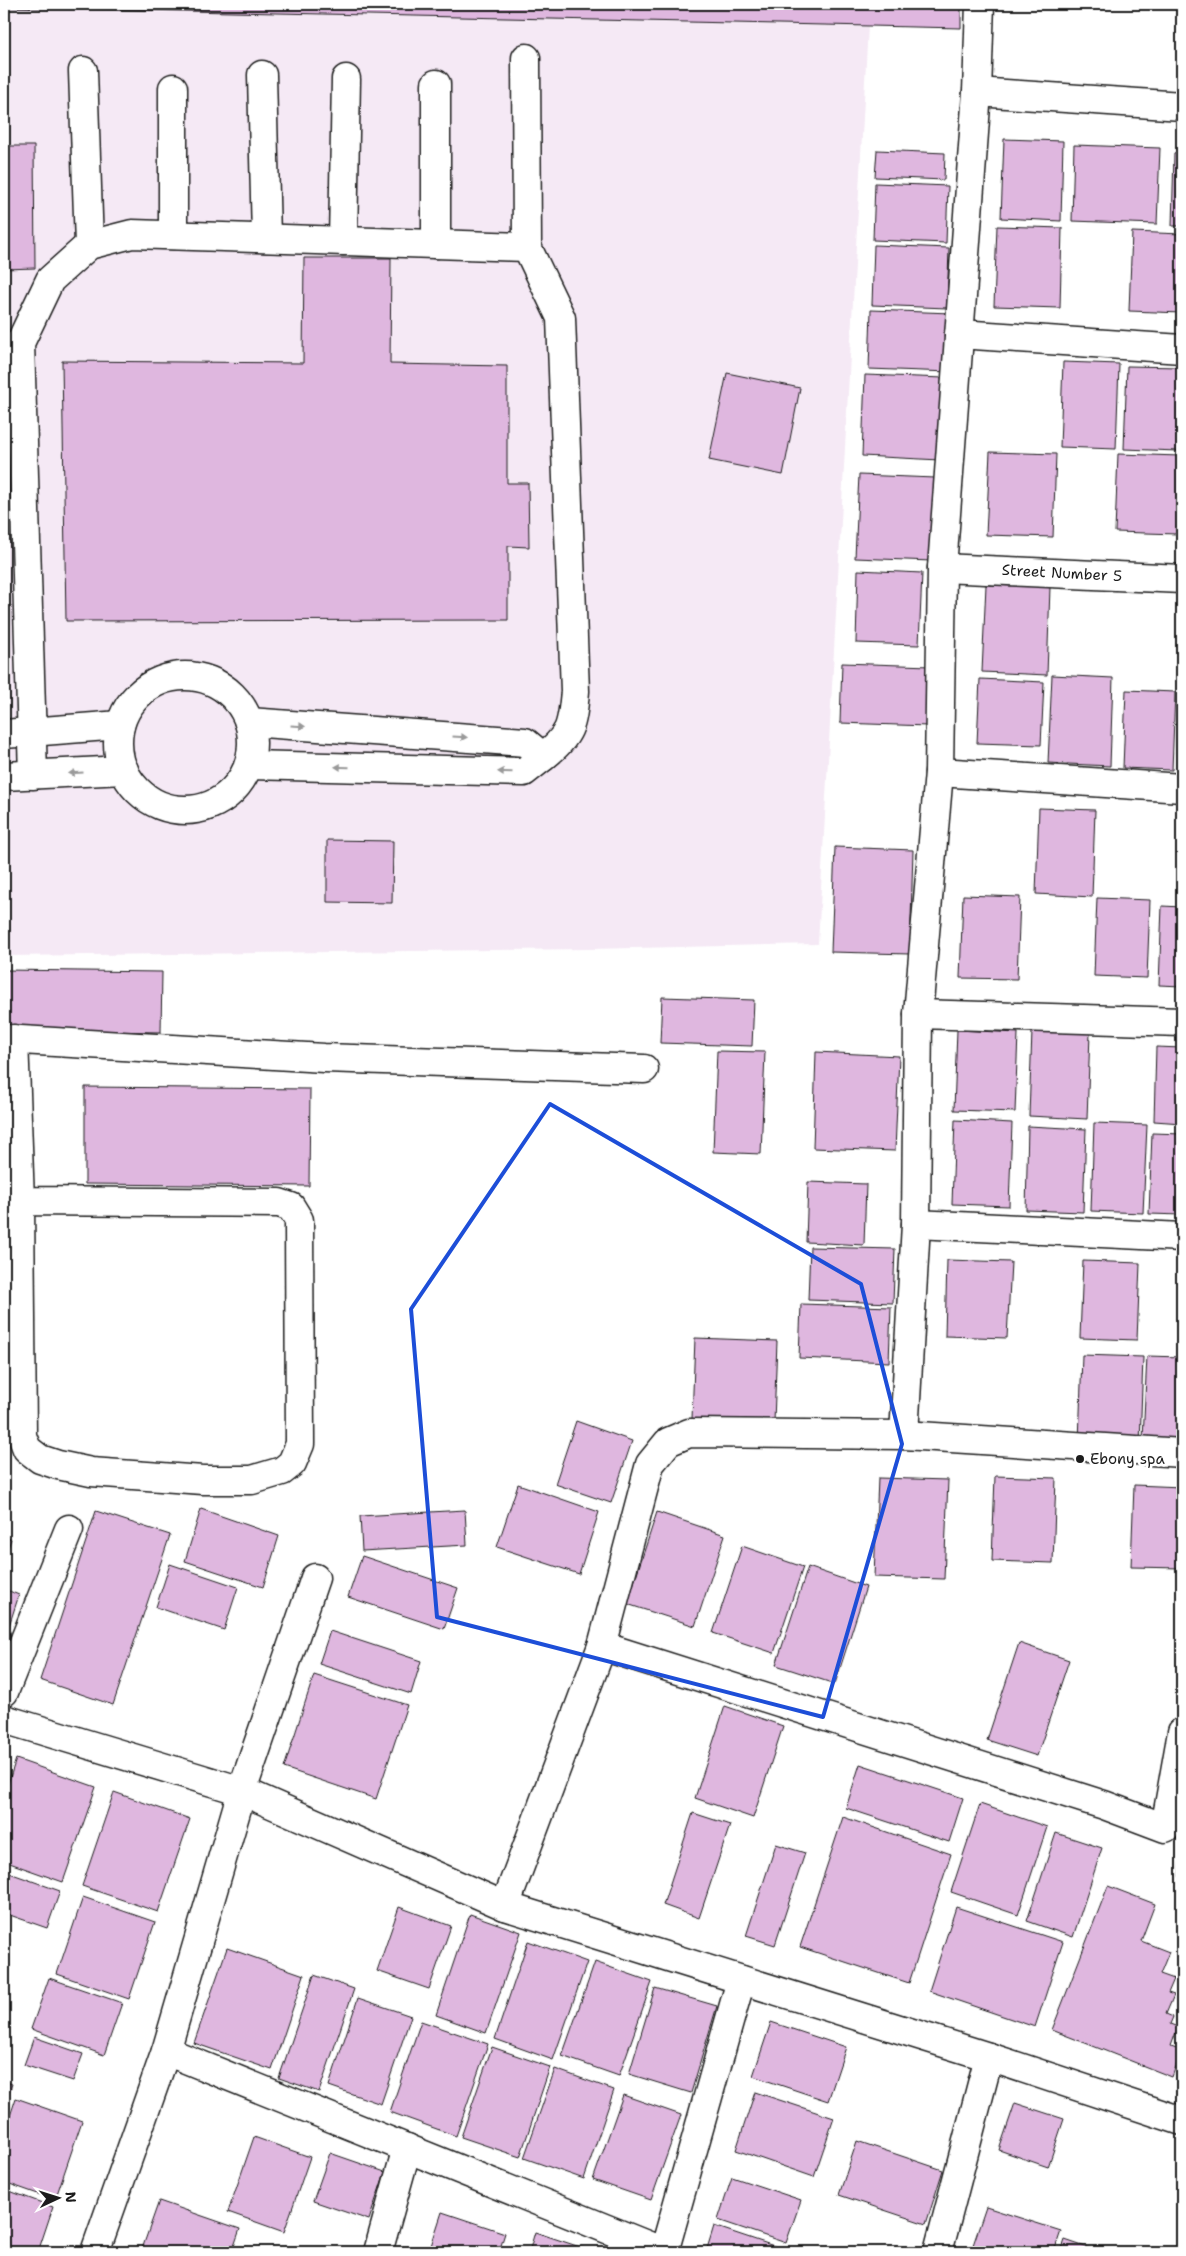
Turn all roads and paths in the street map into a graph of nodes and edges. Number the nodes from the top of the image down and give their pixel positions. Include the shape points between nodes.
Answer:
1 (980, 4) edge
2 (526, 58) dead end
3 (83, 71) dead end
4 (262, 75) dead end
5 (346, 79) dead end
6 (436, 84) dead end
7 (173, 88) dead end
8 (977, 92) junction
9 (1182, 106) edge
10 (173, 235) junction
11 (266, 238) junction
12 (343, 241) junction
13 (436, 244) junction
14 (89, 245) junction
15 (526, 246) junction
16 (959, 334) junction
17 (1182, 349) edge
18 (942, 568) junction
19 (1182, 579) edge
20 (249, 722) junction
21 (120, 725) junction
22 (30, 733) junction
23 (4, 734) edge
24 (543, 757) junction
25 (249, 765) junction
26 (124, 770) junction
27 (939, 772) junction
28 (33, 775) junction
29 (4, 776) edge
30 (1182, 788) edge
31 (918, 1014) junction
32 (1182, 1022) edge
33 (9, 1039) edge
34 (644, 1069) dead end
35 (20, 1201) junction
36 (916, 1224) junction
37 (1182, 1237) edge
38 (904, 1435) junction
39 (1182, 1453) edge
40 (69, 1529) dead end
41 (315, 1578) dead end
42 (602, 1646) junction
43 (4, 1692) edge
44 (4, 1719) edge
45 (1182, 1732) edge
46 (242, 1791) junction
47 (505, 1906) junction
48 (741, 1980) junction
49 (166, 2051) junction
50 (989, 2057) junction
51 (1182, 2121) edge
52 (407, 2148) junction
53 (95, 2252) edge
54 (378, 2252) edge
55 (664, 2252) edge
56 (938, 2252) edge

1 - 8 street
2 - 15 street
3 - 14 street
4 - 11 street
5 - 12 street
6 - 13 street
7 - 10 street
8 - 9 street
8 - 16 street
10 - 11 street
10 - 14 street via 132,234
11 - 12 street
12 - 13 street
13 - 15 street
14 - 22 street via 50,280 20,343
15 - 24 street via 561,318 574,682 572,718 562,742
16 - 17 street
16 - 18 street
18 - 19 street, Street Number 5
18 - 27 street
20 - 21 street via 239,703 224,688 204,678 183,676 163,680 144,690 129,706
20 -> 24 street via 526,742
20 - 25 street via 252,743
21 - 22 street
21 - 26 street via 118,748
22 - 23 street
22 - 28 street
24 -> 25 street via 524,772
25 - 26 street via 238,785 220,800 200,809 177,810 155,803 137,789
26 -> 28 street
27 - 30 street
27 - 31 street
28 - 29 street
31 - 32 street
31 - 36 street
33 - 34 street via 324,1058
33 - 35 street
35 - 35 street via 22,1436 27,1448 40,1459 91,1472 203,1480 252,1480 282,1471 292,1463 300,1444 300,1240 299,1220 291,1207 279,1202
36 - 37 street
36 - 38 street
38 - 39 street
38 - 42 street via 690,1433 668,1442 650,1464
40 - 43 street
41 - 46 street
42 - 45 street via 1104,1805 1165,1828
42 - 47 street
44 - 46 street
46 - 47 street
46 - 49 street
47 - 48 street
48 - 50 street
48 - 55 street
49 - 52 street
49 - 53 street
50 - 51 street
50 - 56 street
52 - 54 street
52 - 55 street

